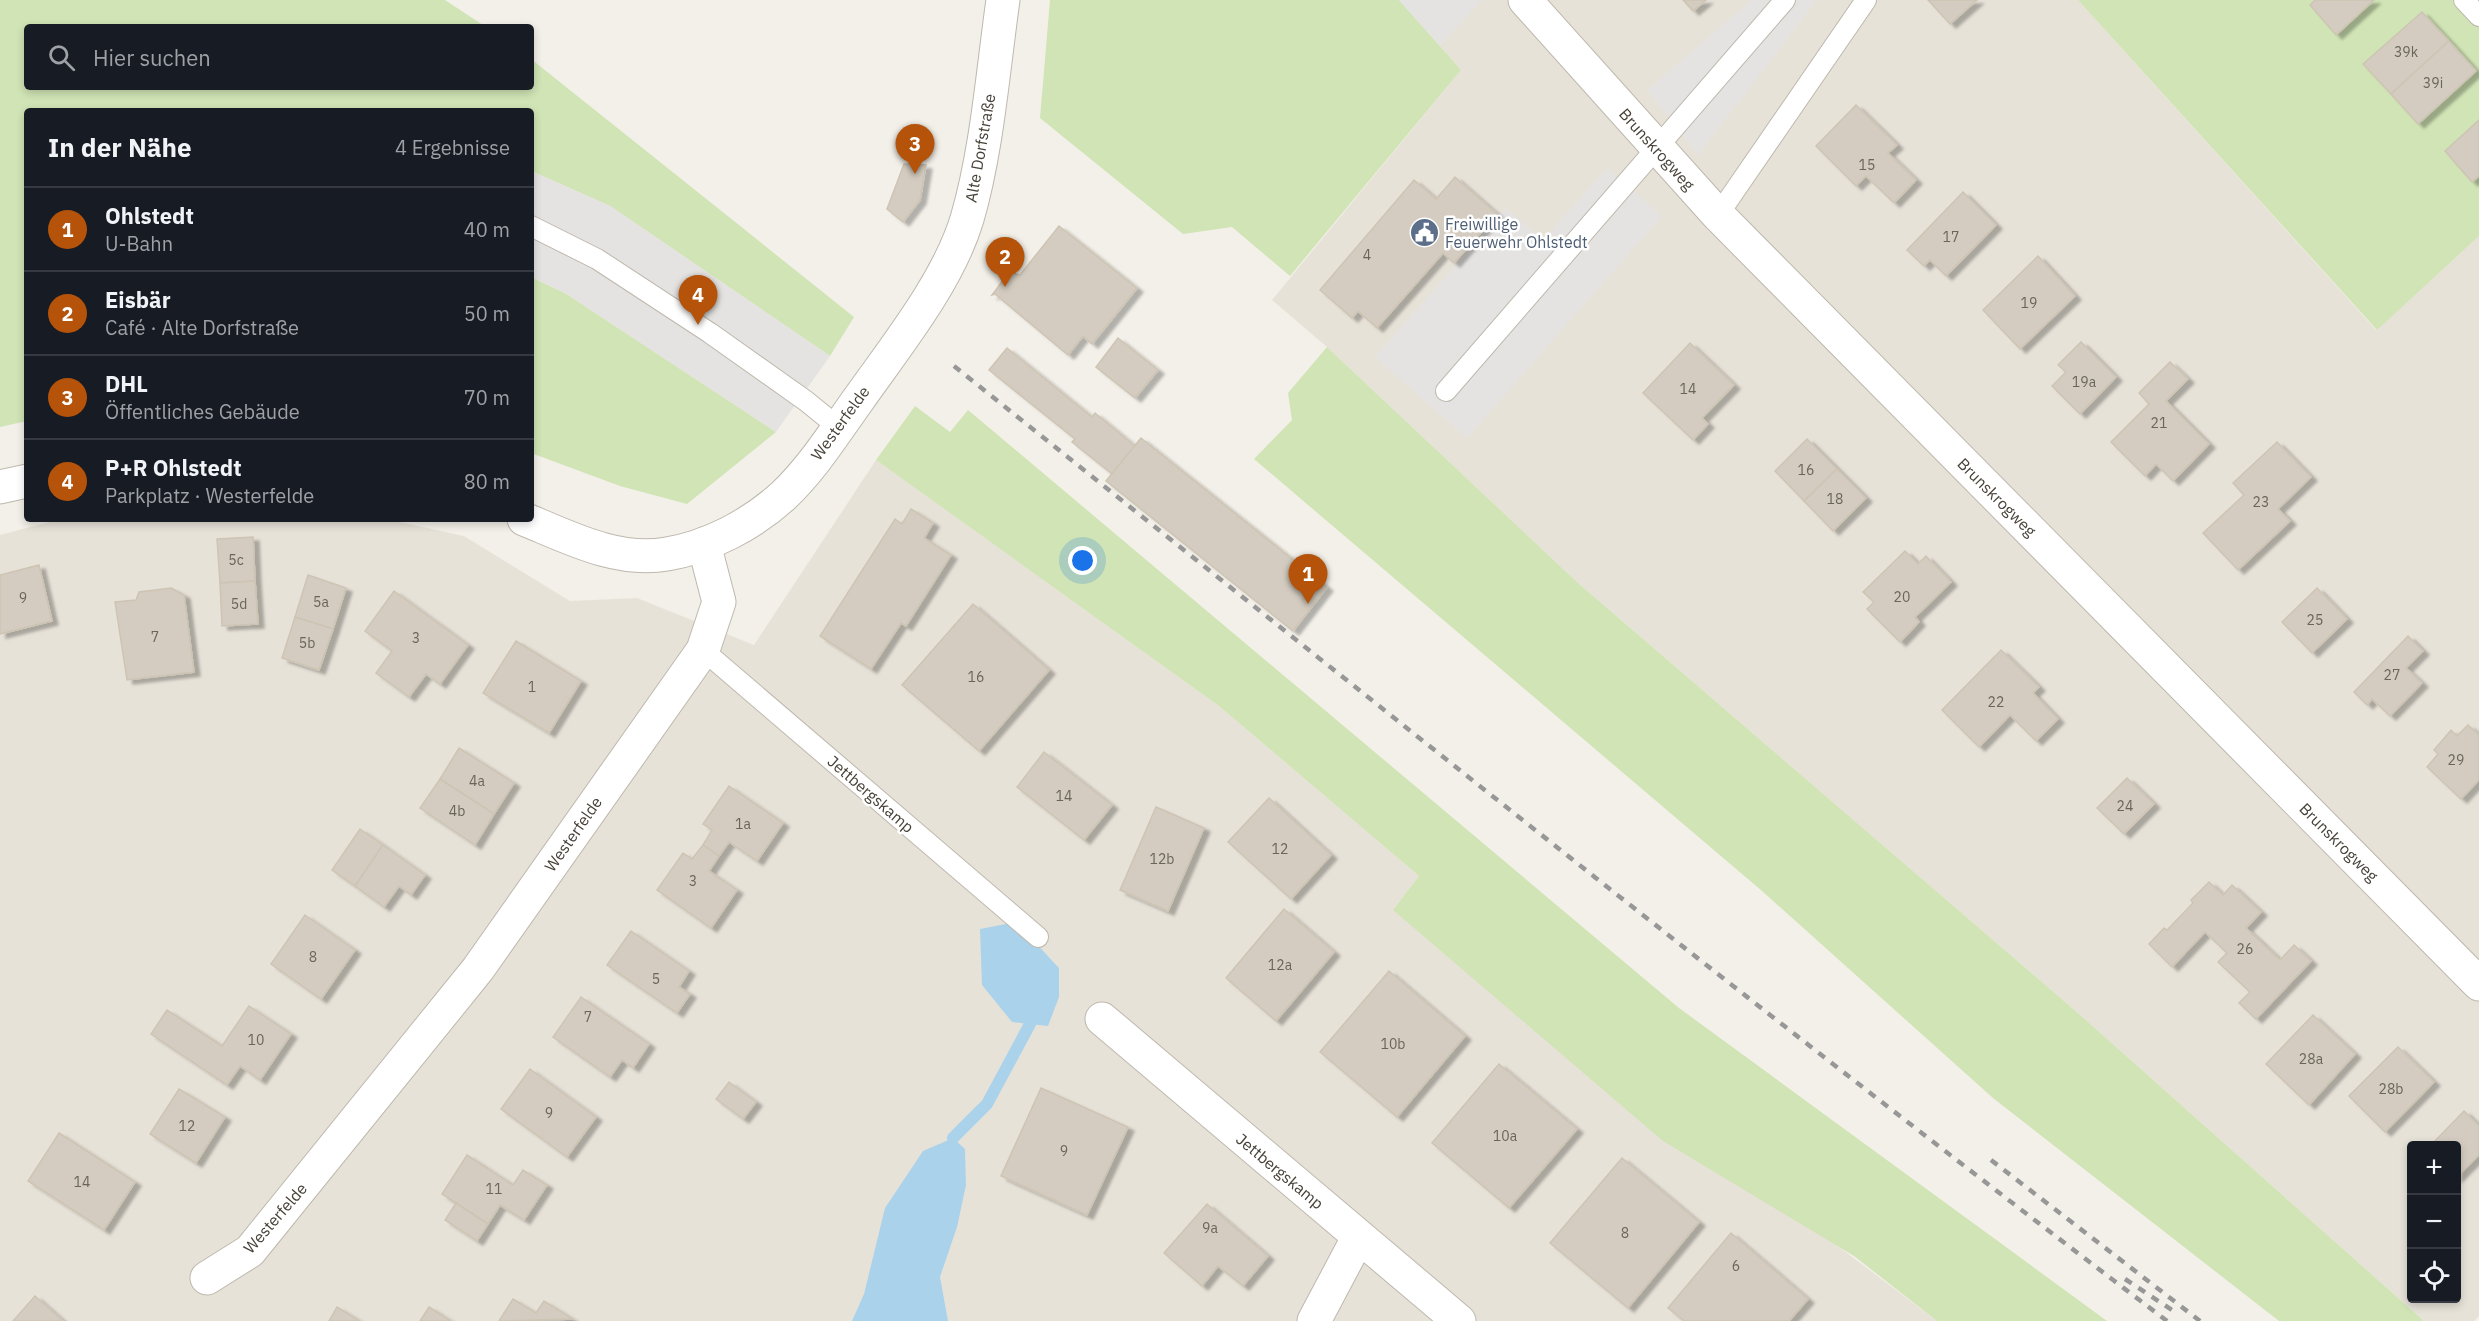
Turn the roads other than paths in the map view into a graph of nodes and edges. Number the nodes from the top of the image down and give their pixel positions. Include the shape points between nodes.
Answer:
1 (1003, 0) edge
2 (1525, 0) edge
3 (1785, 0) edge
4 (1866, 0) edge
5 (2464, 0) edge
6 (2479, 16) edge
7 (1656, 148) junction
8 (1718, 215) junction
9 (534, 228) edge
10 (873, 378) joint
11 (1446, 391) dead end
12 (838, 427) junction
13 (24, 482) edge
14 (0, 487) edge
15 (532, 522) edge
16 (704, 544) junction
17 (703, 650) junction
18 (1038, 938) dead end
19 (2479, 984) edge
20 (1102, 1019) dead end
21 (1358, 1238) junction
22 (207, 1278) dead end
23 (1314, 1321) edge
24 (1459, 1321) edge

1 - 10 street, Alte Dorfstraße via 976,184 960,238 939,281
2 - 7 street, Brunskrogweg
3 - 7 lane
4 - 8 lane
5 - 6 lane
7 - 8 street, Brunskrogweg
7 - 11 lane
8 - 19 street, Brunskrogweg
9 - 12 lane via 597,259 701,327
10 - 12 street, Westerfelde
12 - 16 street, Westerfelde via 783,496 735,531
13 - 14 street
15 - 16 street via 604,550 632,556 666,555
16 - 17 street, Westerfelde via 719,602
17 - 18 lane, Jettbergskamp
17 - 22 street, Westerfelde via 478,969 250,1251
20 - 21 street, Jettbergskamp
21 - 23 street
21 - 24 street, Jettbergskamp

